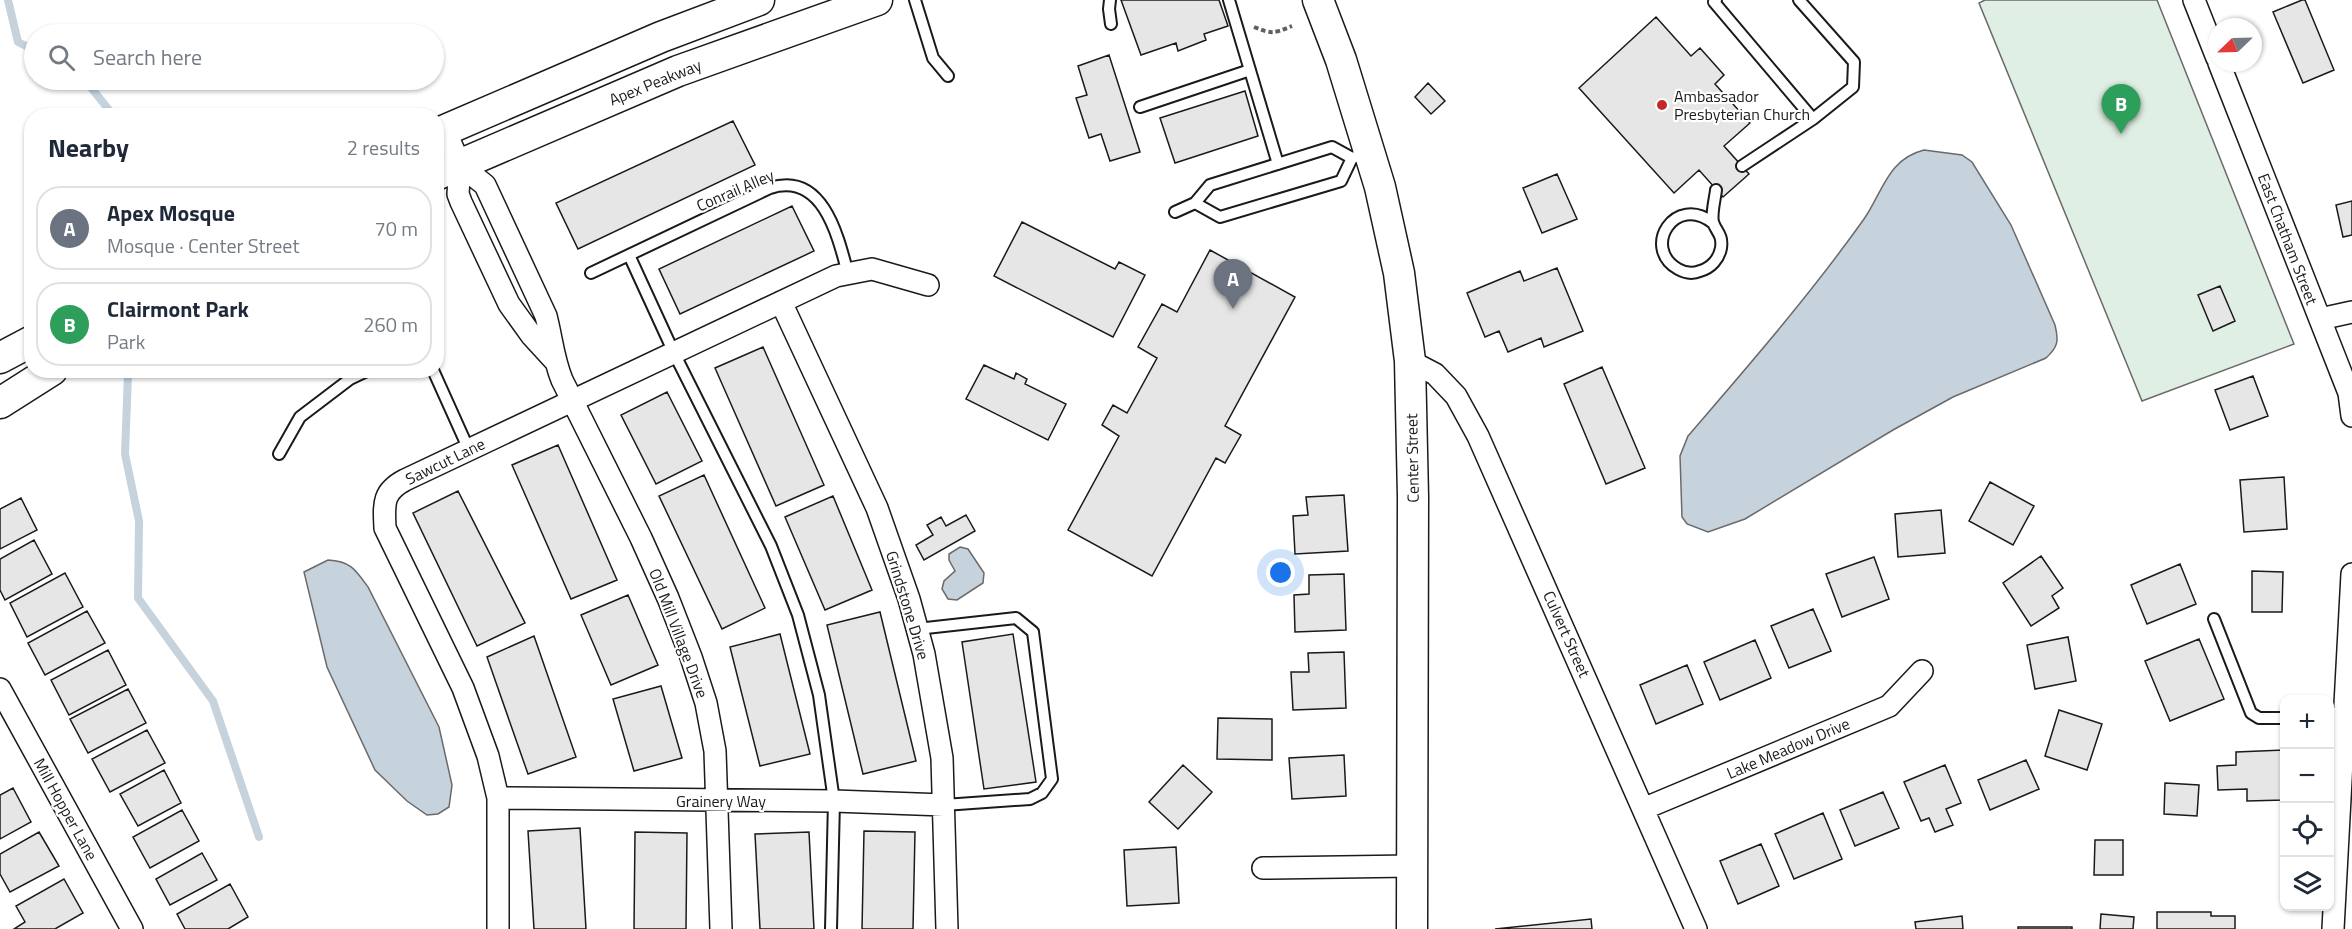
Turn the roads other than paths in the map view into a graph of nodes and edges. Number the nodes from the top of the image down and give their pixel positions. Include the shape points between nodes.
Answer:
1 (759, 0) edge
2 (877, 0) edge
3 (915, 0) edge
4 (1110, 0) edge
5 (1229, 0) edge
6 (1318, 0) edge
7 (1716, 0) edge
8 (1799, 0) edge
9 (2194, 0) edge
10 (1112, 24) dead end
11 (2208, 35) edge
12 (1250, 70) junction
13 (2223, 72) edge
14 (948, 76) dead end
15 (1140, 107) dead end
16 (1813, 119) junction
17 (444, 131) edge
18 (444, 148) edge
19 (1360, 156) junction
20 (1278, 164) junction
21 (1742, 166) dead end
22 (448, 170) edge
23 (1716, 190) dead end
24 (1195, 203) junction
25 (1175, 212) dead end
26 (1713, 223) junction
27 (629, 255) junction
28 (591, 273) dead end
29 (848, 274) junction
30 (928, 285) dead end
31 (782, 302) junction
32 (2352, 312) edge
33 (2319, 319) junction
34 (24, 344) edge
35 (674, 353) junction
36 (0, 358) edge
37 (554, 360) junction
38 (1410, 361) junction
39 (39, 378) edge
40 (352, 378) edge
41 (437, 378) edge
42 (572, 402) junction
43 (0, 403) edge
44 (2352, 416) edge
45 (469, 450) junction
46 (279, 454) dead end
47 (2352, 574) edge
48 (2214, 619) dead end
49 (917, 629) junction
50 (1922, 671) dead end
51 (0, 689) edge
52 (2337, 713) edge
53 (2280, 718) edge
54 (498, 798) junction
55 (717, 801) junction
56 (834, 801) junction
57 (944, 805) junction
58 (1643, 809) junction
59 (1412, 866) junction
60 (1263, 868) dead end
61 (132, 929) edge
62 (498, 929) edge
63 (721, 929) edge
64 (831, 929) edge
65 (947, 929) edge
66 (1412, 929) edge
67 (1696, 929) edge
68 (2333, 929) edge

1 - 17 main road via 661,37
2 - 22 main road, Apex Peakway via 678,71
3 - 14 lane via 933,58
4 - 10 lane
5 - 12 lane
6 - 19 main road, Center Street via 1341,60
7 - 16 lane
8 - 16 lane via 1854,62 1853,87
9 - 11 street
12 - 15 lane
12 - 20 lane
13 - 33 street, East Chatham Street
16 - 21 lane
18 - 22 street, Old Mill Village Drive
19 - 20 lane via 1332,147
19 - 24 lane via 1341,181 1220,217
19 - 38 main road, Center Street via 1380,187 1399,273
20 - 24 lane via 1210,185
22 - 37 street, Old Mill Village Drive via 509,304
22 - 37 street, Old Mill Village Drive via 485,185 546,316
23 - 26 lane
24 - 25 lane
26 - 26 lane via 1721,241 1717,259 1710,267 1692,273 1674,266 1663,250 1670,223 1678,217 1696,214
27 - 28 lane, Conrail Alley
27 - 29 lane, Conrail Alley via 783,184 804,190 820,202 837,231
27 - 35 lane
29 - 30 street, Sawcut Lane via 872,269
29 - 31 street, Sawcut Lane
31 - 35 street, Sawcut Lane
31 - 49 street, Grindstone Drive via 876,508
32 - 33 street
33 - 44 street, East Chatham Street via 2349,393
34 - 36 main road
35 - 42 street, Sawcut Lane
35 - 56 lane via 771,546 798,615 819,695
37 - 42 street, Old Mill Village Drive
38 - 58 street, Culvert Street via 1435,374 1456,396 1478,436
38 - 59 main road, Center Street
39 - 43 main road
40 - 46 lane via 300,417
41 - 45 lane
42 - 45 street, Sawcut Lane
42 - 55 street, Old Mill Village Drive via 641,538 691,657 706,703 715,751
45 - 54 street, Sawcut Lane via 395,485 384,502 386,528 464,688
47 - 52 street
48 - 53 lane via 2251,713 2259,718
49 - 57 street, Grindstone Drive via 942,758
49 - 57 lane via 1016,618 1033,632 1052,778 1042,793 1030,799
50 - 58 street, Lake Meadow Drive via 1889,706
51 - 61 street, Mill Hopper Lane
52 - 68 street
54 - 55 street, Grainery Way
54 - 62 street, Sawcut Lane
55 - 56 street, Grainery Way
55 - 63 street, Old Mill Village Drive
56 - 57 street, Grainery Way
56 - 64 lane
57 - 65 street, Grindstone Drive
58 - 67 street, Culvert Street
59 - 60 street
59 - 66 main road, Center Street

